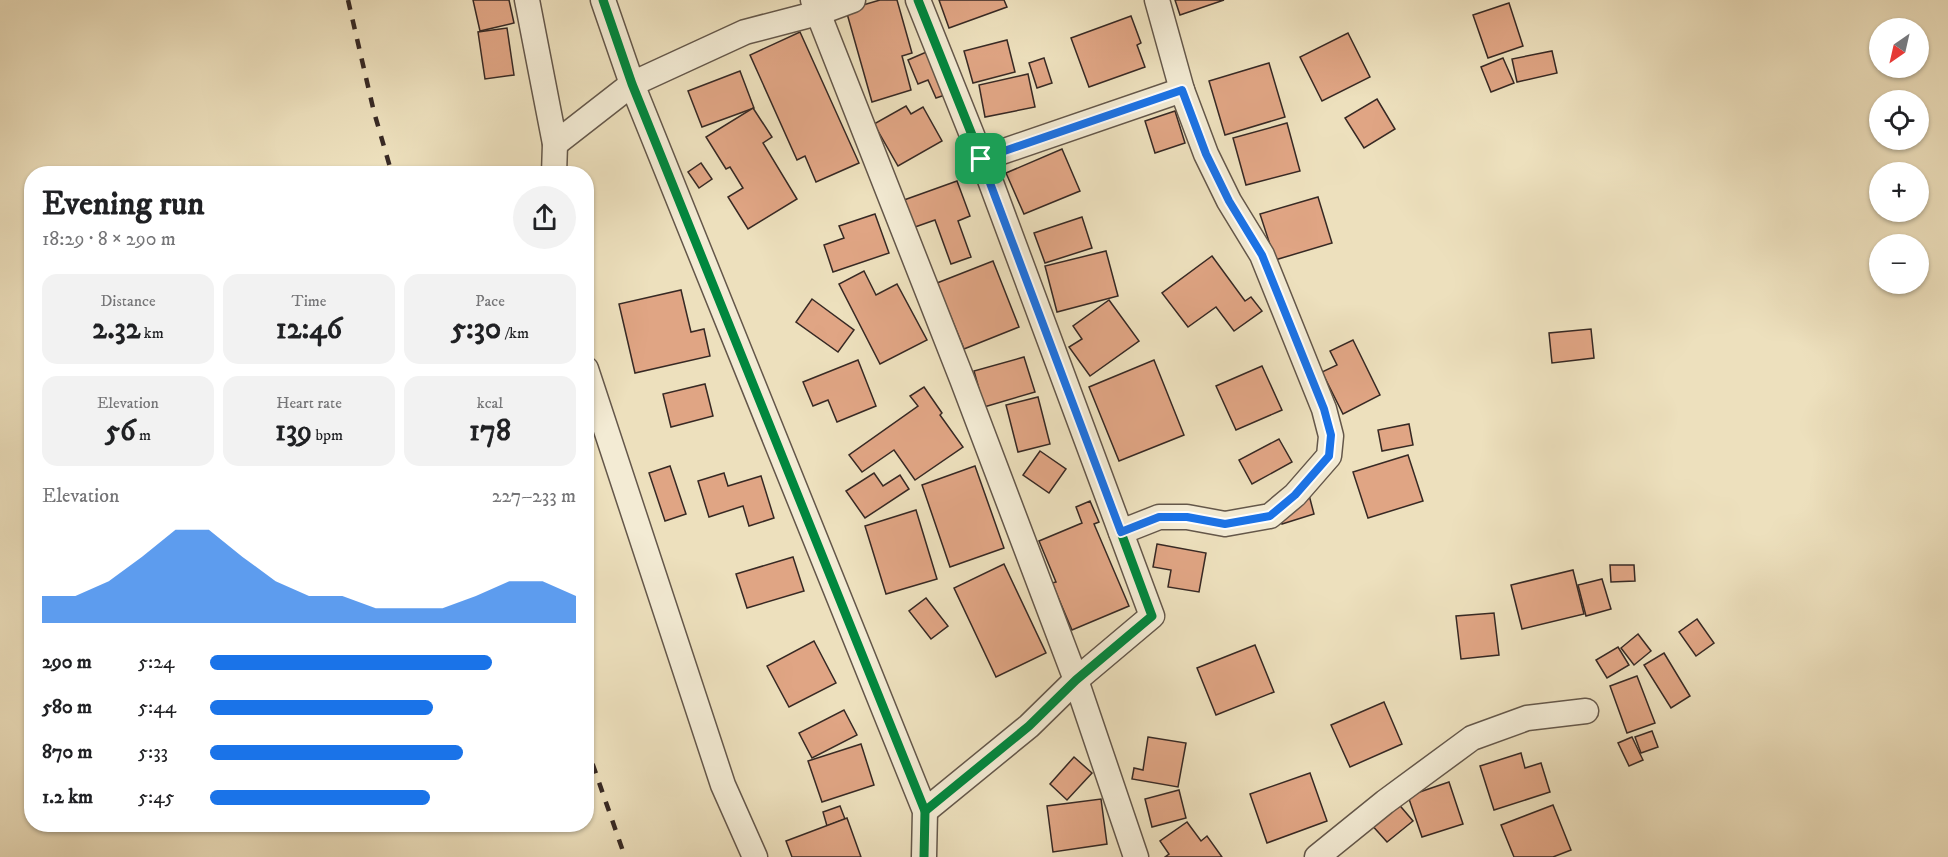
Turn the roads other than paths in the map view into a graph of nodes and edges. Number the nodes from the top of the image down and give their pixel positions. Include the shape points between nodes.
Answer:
1 (527, 0) edge
2 (603, 0) edge
3 (853, 0) edge
4 (918, 0) edge
5 (1157, 0) edge
6 (816, 6) edge
7 (632, 84) junction
8 (1182, 90) junction
9 (555, 144) junction
10 (981, 159) junction
11 (554, 166) edge
12 (594, 393) edge
13 (1121, 532) junction
14 (1076, 680) junction
15 (1586, 711) dead end
16 (925, 811) junction
17 (755, 857) edge
18 (924, 857) edge
19 (1136, 857) edge
20 (1317, 857) edge

1 - 9 street
2 - 7 street
3 - 6 street
4 - 10 street
5 - 8 street
6 - 7 street via 745,32
6 - 14 street
7 - 9 street
7 - 16 street
8 - 10 street
8 - 13 street via 1206,154 1262,255 1324,409 1331,435 1329,456 1295,495 1270,516 1225,524 1159,517
9 - 11 street
10 - 13 street
12 - 17 street via 723,785
13 - 14 street via 1152,616
14 - 16 street via 1029,726
14 - 19 street
15 - 20 street via 1527,718 1472,738
16 - 18 street

